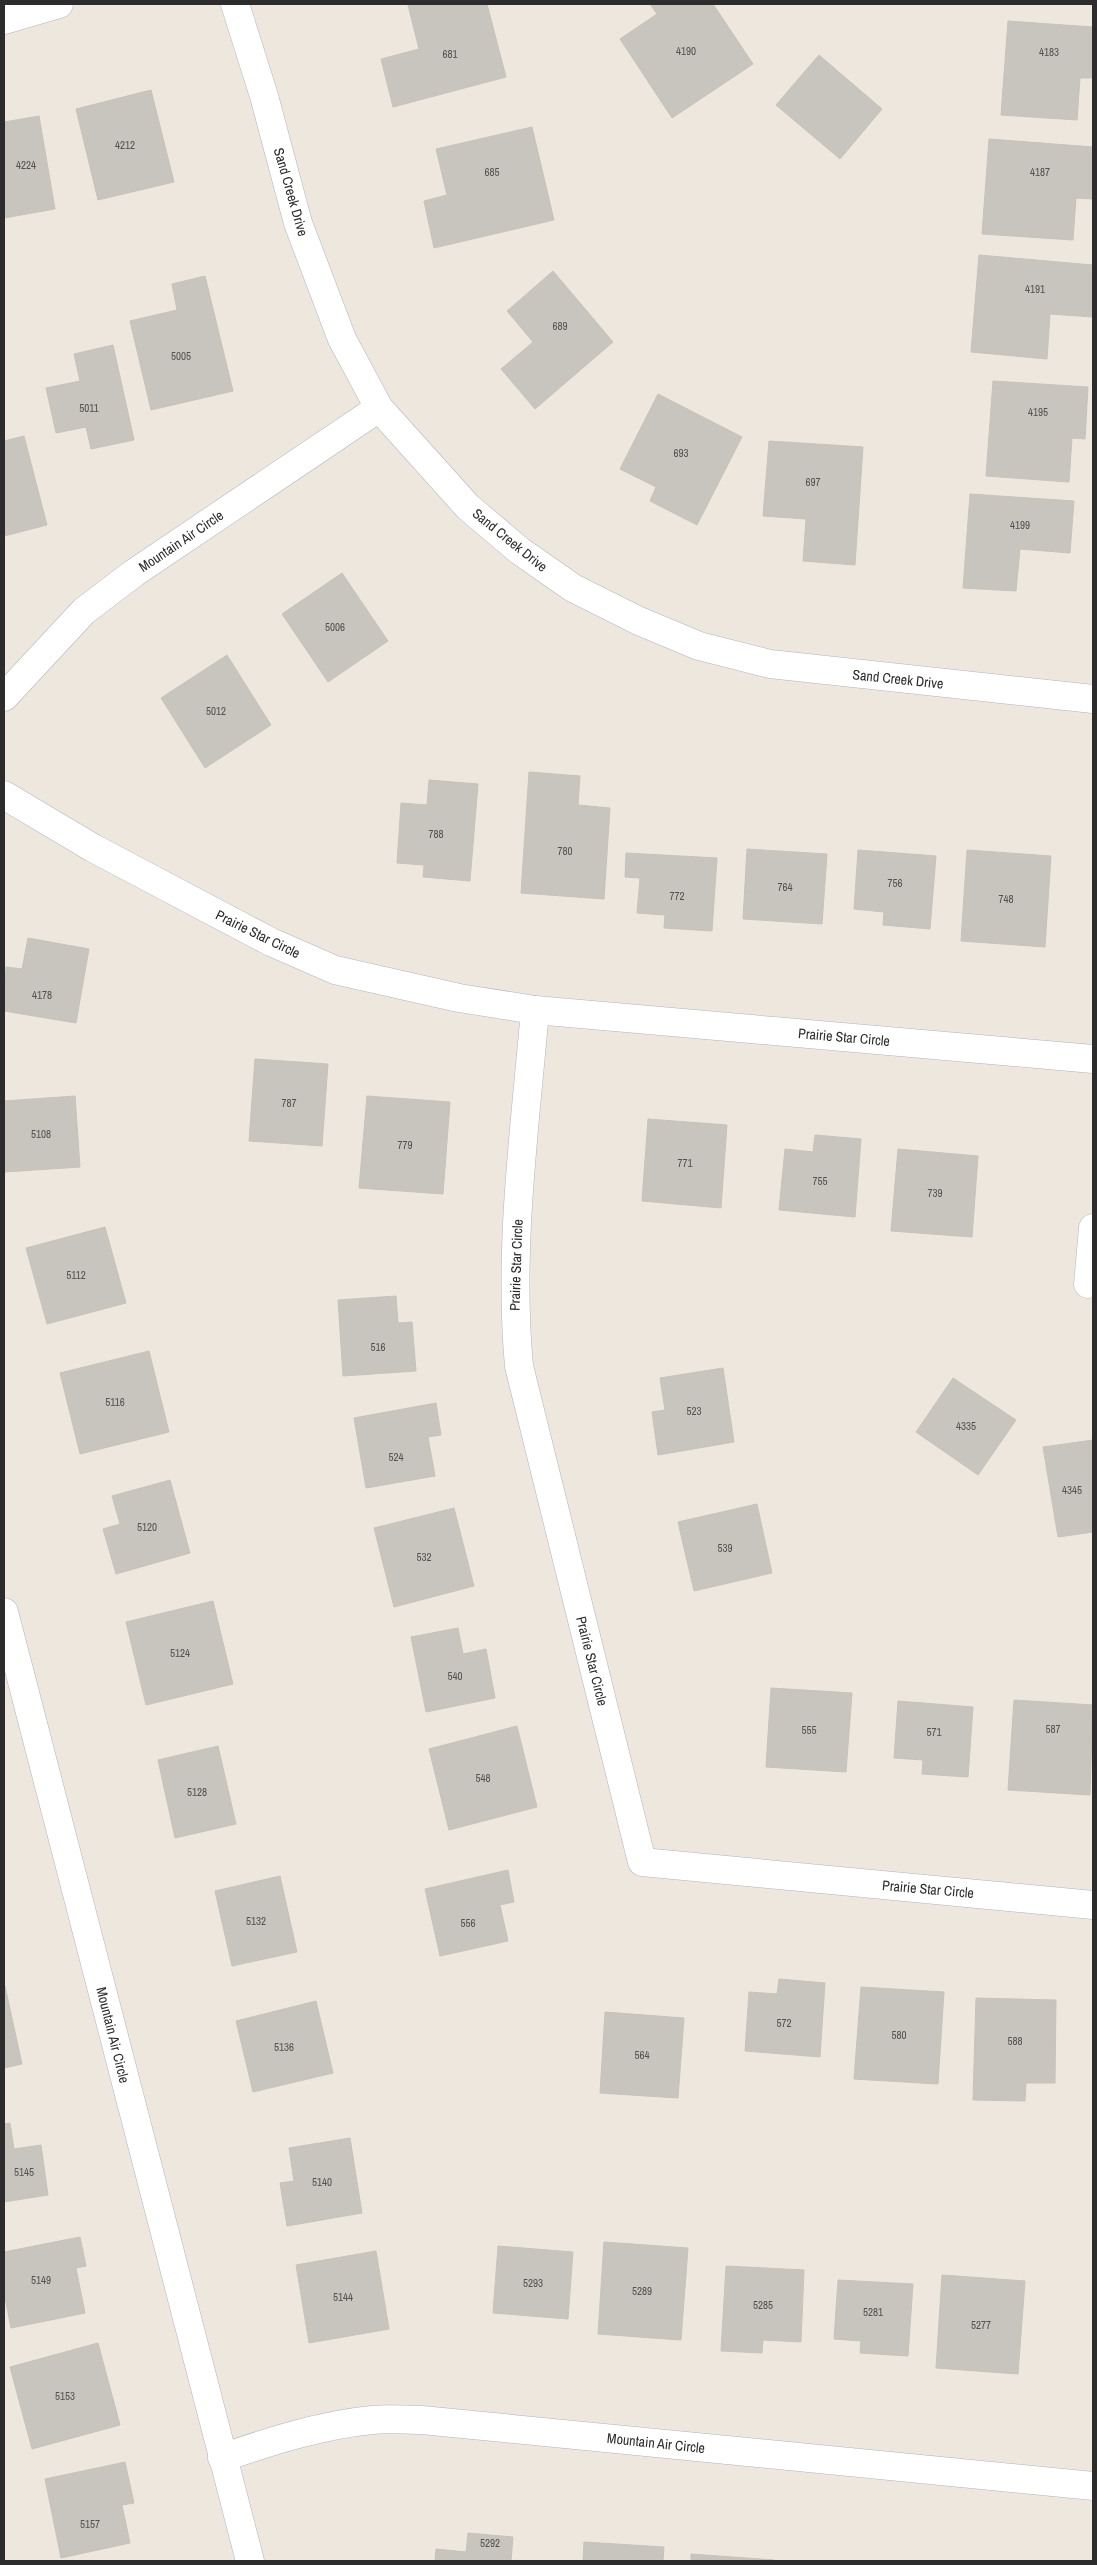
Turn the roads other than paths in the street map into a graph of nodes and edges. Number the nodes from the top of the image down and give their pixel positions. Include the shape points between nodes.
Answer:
1 (59, 4) edge
2 (236, 4) edge
3 (4, 20) edge
4 (379, 408) junction
5 (4, 697) edge
6 (1093, 699) edge
7 (4, 795) edge
8 (535, 1010) junction
9 (1093, 1059) edge
10 (1093, 1228) edge
11 (1088, 1284) dead end
12 (4, 1612) edge
13 (1093, 1905) edge
14 (222, 2458) junction
15 (1093, 2481) edge
16 (250, 2561) edge

1 - 3 street
2 - 4 street, Sand Creek Drive via 314,269 342,339
4 - 5 street, Mountain Air Circle via 134,573 84,611
4 - 6 street, Sand Creek Drive via 468,506 520,551 573,588 699,646 770,664
7 - 8 street, Prairie Star Circle via 93,848 271,942 335,970 450,996
8 - 9 street, Prairie Star Circle
8 - 13 street, Prairie Star Circle via 514,1258 514,1315 519,1366 642,1862
10 - 11 street
12 - 14 street, Mountain Air Circle
14 - 15 street, Mountain Air Circle via 274,2440 327,2427 372,2420 422,2420
14 - 16 street, Mountain Air Circle

